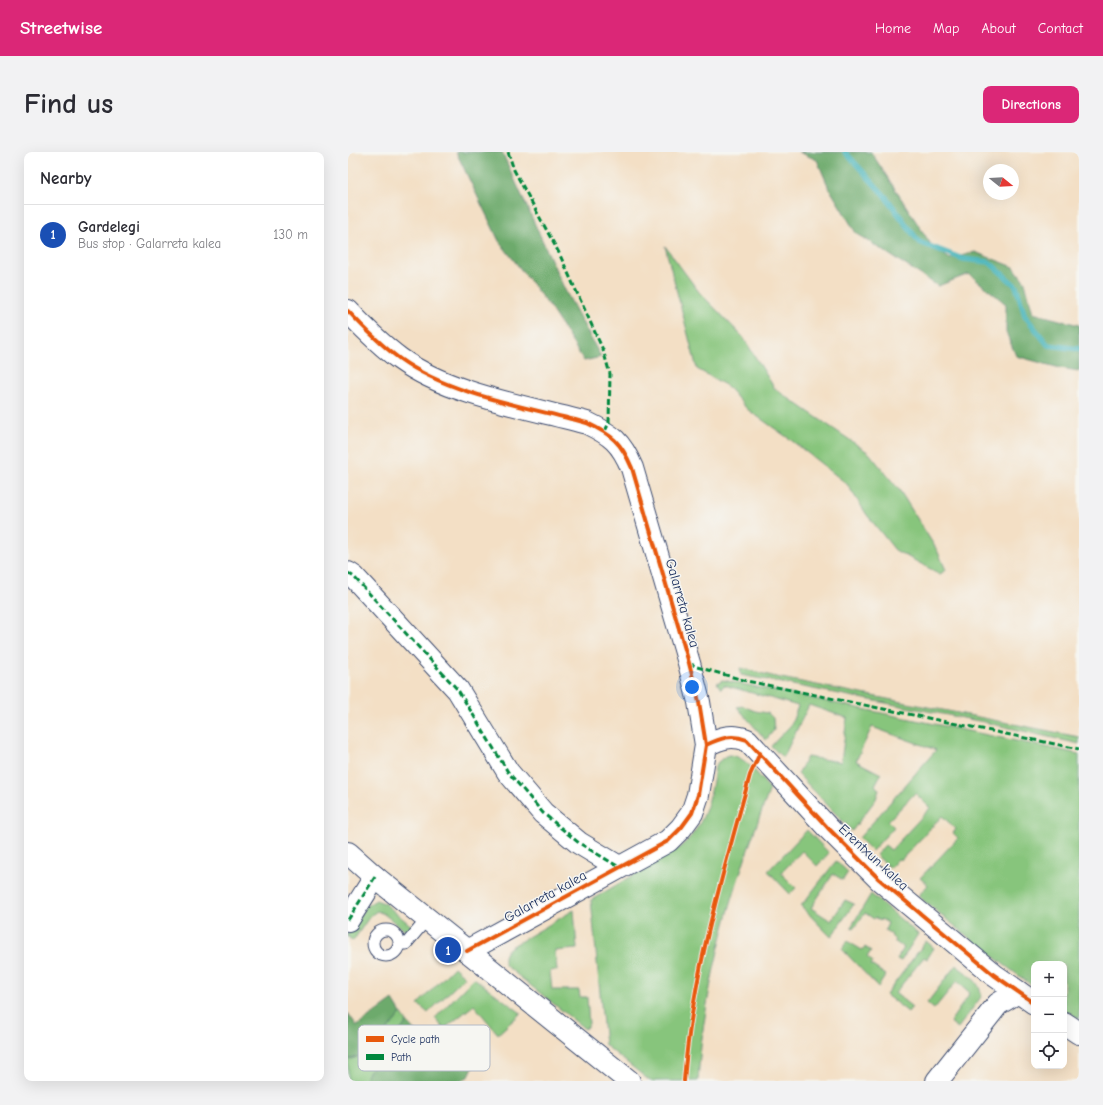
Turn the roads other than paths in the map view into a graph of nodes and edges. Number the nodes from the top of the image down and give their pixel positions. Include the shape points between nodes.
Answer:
1 (348, 311) edge
2 (348, 573) edge
3 (706, 745) junction
4 (348, 853) edge
5 (619, 868) junction
6 (375, 877) junction
7 (427, 919) junction
8 (348, 920) edge
9 (400, 944) dead end
10 (467, 951) junction
11 (1026, 998) edge
12 (1067, 1025) edge
13 (1079, 1033) edge
14 (629, 1081) edge
15 (937, 1081) edge

1 - 3 street, Galarreta kalea via 400,359 431,376 456,388 587,423 605,432 624,449 634,475 689,663
2 - 5 street via 402,627 458,690 508,772 542,813 579,843
3 - 5 street, Galarreta kalea via 698,795 692,813 668,841
3 - 11 street, Erentxun kalea via 728,736 747,740 879,879
4 - 6 street
5 - 10 street, Galarreta kalea
6 - 7 street
6 - 8 street
7 - 9 lane via 406,944
7 - 10 street
10 - 14 street
11 - 15 street via 998,1004
12 - 13 street

